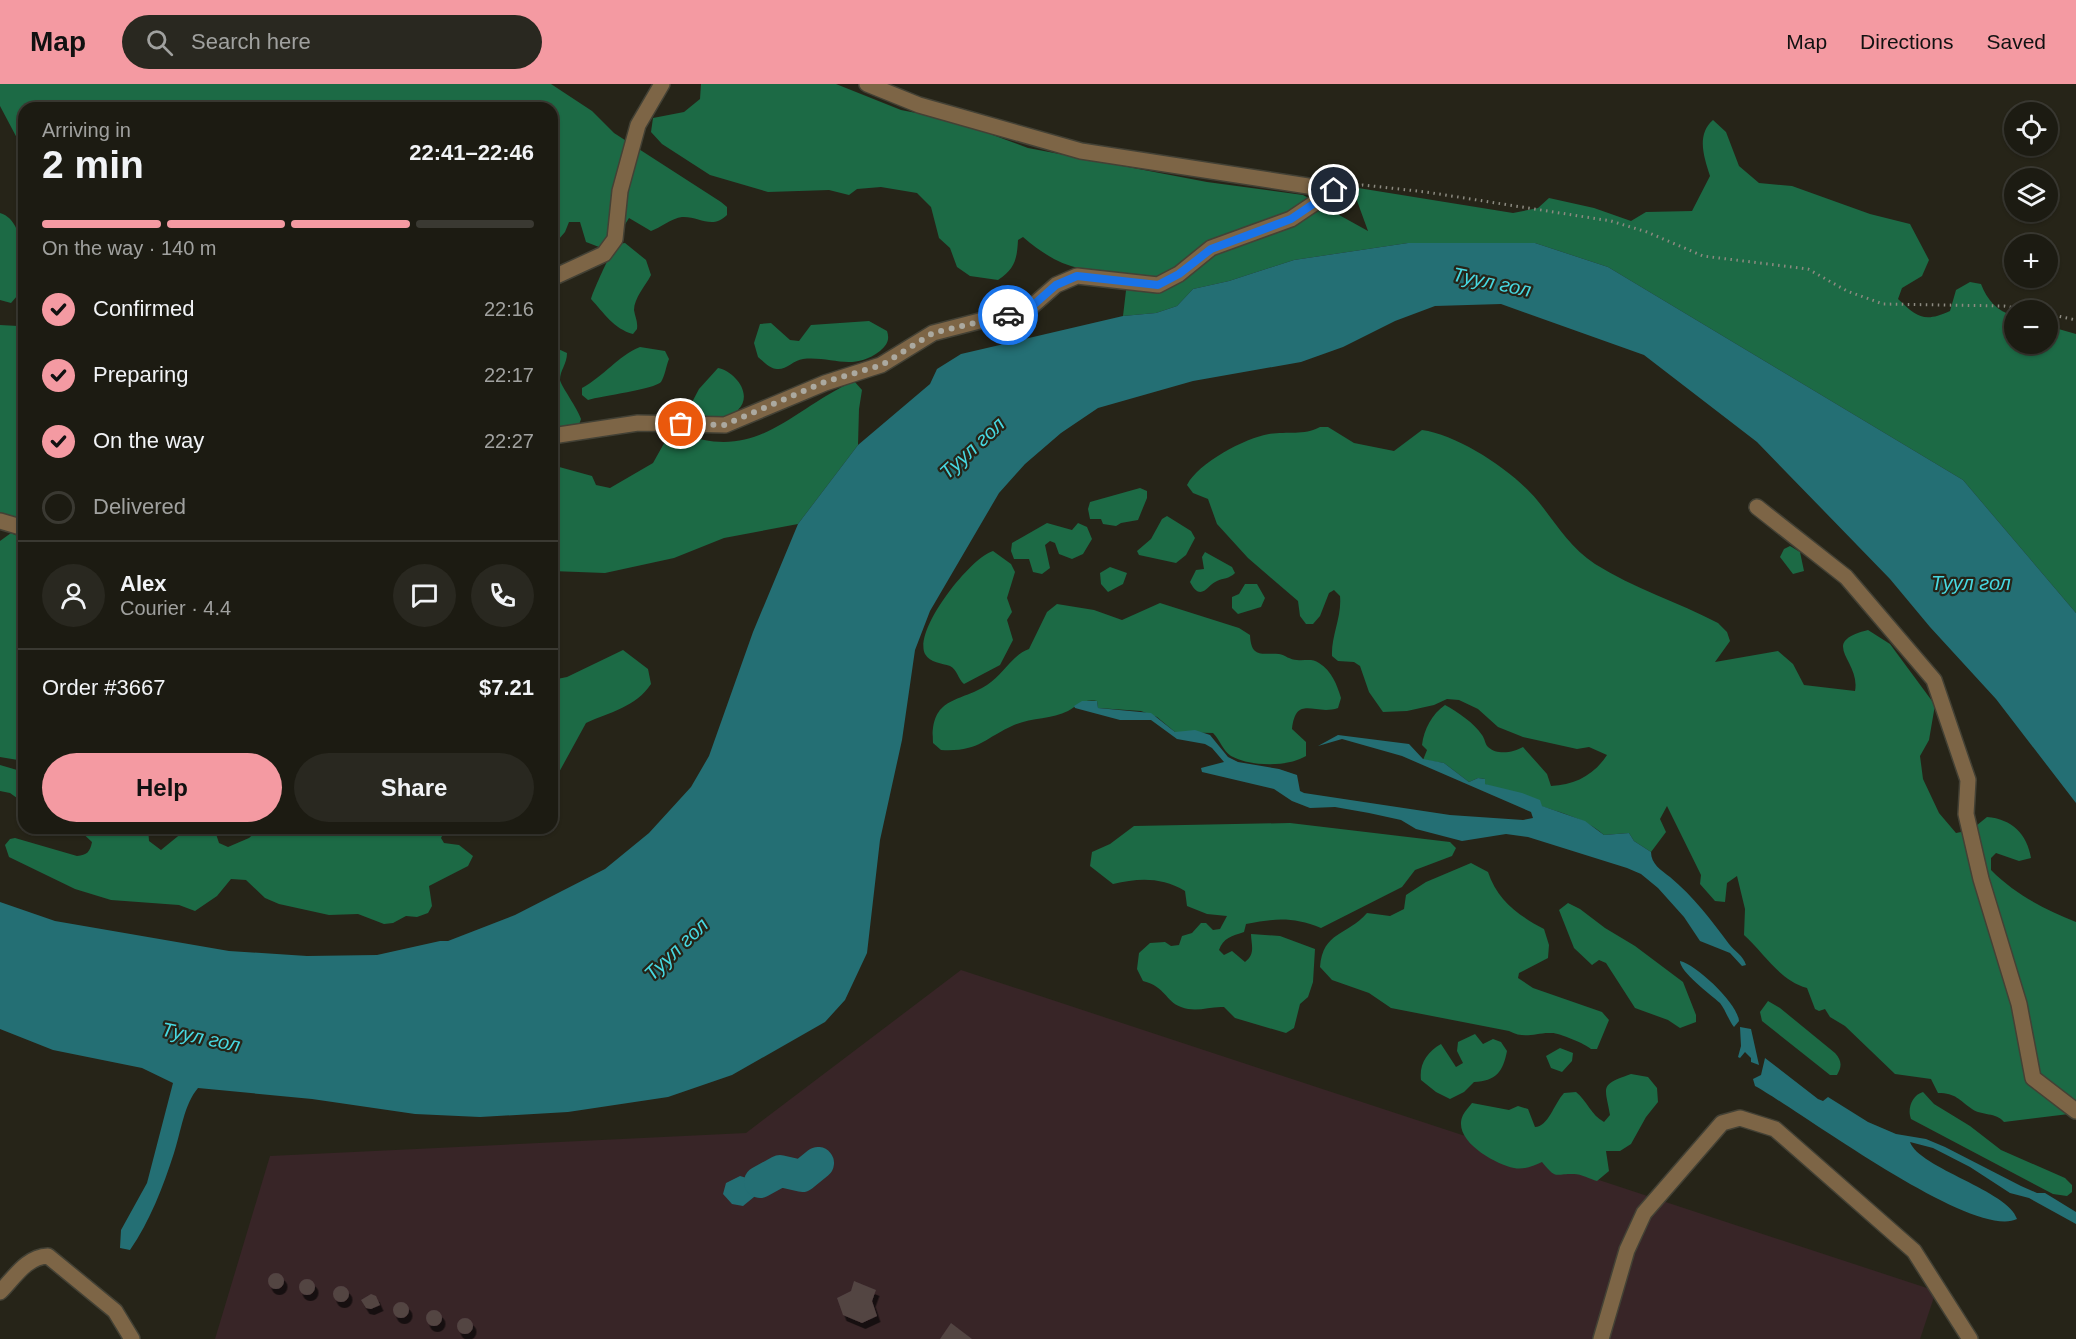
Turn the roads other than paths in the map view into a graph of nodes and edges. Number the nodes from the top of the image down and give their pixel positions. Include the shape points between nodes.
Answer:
1 (662, 84) edge
2 (867, 84) edge
3 (558, 275) edge
4 (558, 435) edge
5 (1757, 507) dead end
6 (0, 521) edge
7 (18, 526) edge
8 (2076, 1111) edge
9 (0, 1292) edge
10 (132, 1339) edge
11 (1601, 1339) edge
12 (1970, 1339) edge

1 - 3 street via 638,125 620,191 615,239 604,254
2 - 4 street via 919,105 1081,151 1334,190 1291,219 1211,249 1158,285 1077,276 1056,285 1030,308 933,333 882,365 825,382 724,425 638,423
5 - 8 street via 1846,577 1934,680 1968,780 1966,814 1981,879 2019,1004 2032,1078
6 - 7 street
9 - 10 street via 26,1263 37,1256 48,1256 115,1311
11 - 12 street via 1627,1250 1644,1213 1722,1122 1740,1118 1775,1129 1914,1251

